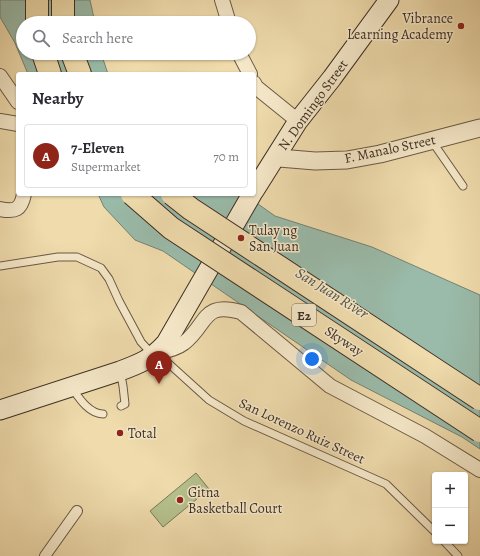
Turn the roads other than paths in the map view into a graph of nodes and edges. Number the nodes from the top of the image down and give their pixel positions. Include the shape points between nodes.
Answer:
1 (37, 0) edge
2 (63, 0) edge
3 (222, 0) edge
4 (389, 0) edge
5 (37, 16) edge
6 (63, 16) edge
7 (226, 16) edge
8 (45, 60) edge
9 (75, 60) edge
10 (243, 60) edge
11 (49, 72) edge
12 (79, 72) edge
13 (249, 72) edge
14 (0, 76) edge
15 (256, 88) edge
16 (16, 99) edge
17 (0, 121) edge
18 (298, 121) junction
19 (16, 124) edge
20 (480, 128) edge
21 (434, 140) junction
22 (271, 163) junction
23 (463, 186) dead end
24 (256, 188) edge
25 (23, 196) edge
26 (134, 196) edge
27 (175, 196) edge
28 (251, 196) edge
29 (0, 209) edge
30 (0, 266) edge
31 (155, 354) junction
32 (120, 371) junction
33 (70, 386) junction
34 (480, 399) edge
35 (121, 406) dead end
36 (0, 410) edge
37 (103, 414) dead end
38 (480, 431) edge
39 (480, 470) edge
40 (77, 511) dead end
41 (432, 529) edge
42 (447, 544) edge
43 (45, 556) edge
44 (458, 556) edge

1 - 5 highway
2 - 6 highway
3 - 7 street
4 - 18 main road, N. Domingo Street
8 - 11 highway
9 - 12 highway
10 - 13 street
14 - 16 street
15 - 18 street
17 - 19 street
18 - 22 main road, N. Domingo Street
20 - 21 street, F. Manalo Street
21 - 22 street, F. Manalo Street via 347,160 279,158
21 - 23 lane via 436,147
22 - 24 main road, N. Domingo Street
25 - 29 street via 18,209
26 - 38 highway, Skyway / E2, bridge via 171,228
27 - 34 highway, Skyway / E2, bridge
28 - 31 main road, bridge via 166,343
30 - 31 lane, San Lorenzo Ruiz Street via 58,256 77,257 101,268 141,342
31 - 32 main road
31 - 39 street via 184,343 211,312 229,308 242,312 330,386 425,436
31 - 41 lane, San Lorenzo Ruiz Street via 208,400 244,421 386,484
32 - 33 main road
32 - 35 lane via 125,400 125,404
33 - 36 main road
33 - 37 lane via 94,412
40 - 43 street
42 - 44 lane

